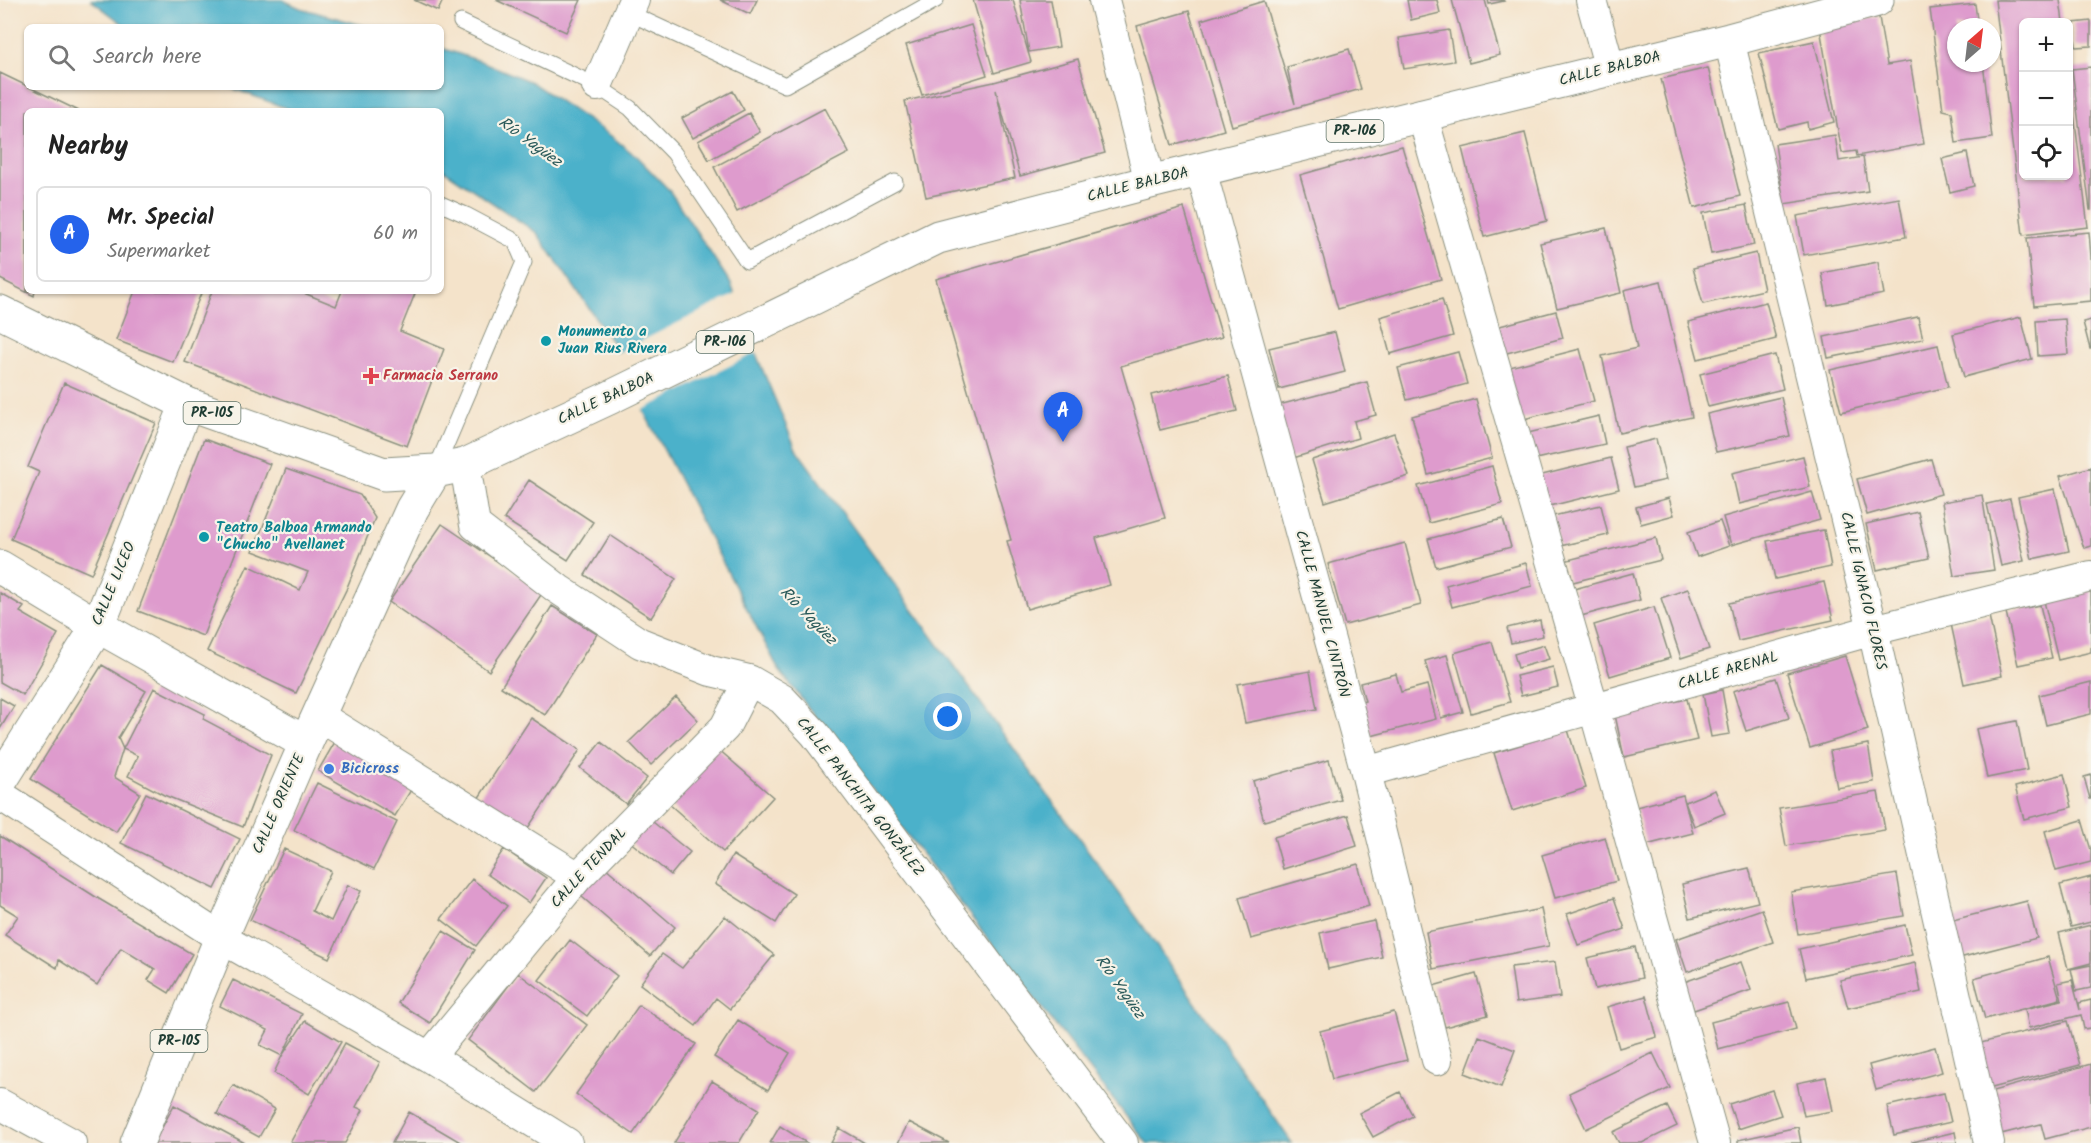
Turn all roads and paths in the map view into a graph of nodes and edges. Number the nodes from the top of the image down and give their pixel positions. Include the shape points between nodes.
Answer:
1 (936, 0) edge
2 (1104, 0) edge
3 (1592, 0) edge
4 (1868, 1) edge
5 (632, 6) edge
6 (462, 22) dead end
7 (1729, 40) junction
8 (1610, 69) junction
9 (597, 86) junction
10 (1422, 114) junction
11 (1201, 170) junction
12 (895, 182) dead end
13 (1150, 182) junction
14 (444, 206) edge
15 (0, 312) edge
16 (187, 404) junction
17 (450, 468) junction
18 (0, 567) edge
19 (2091, 576) edge
20 (98, 626) junction
21 (1873, 630) junction
22 (749, 680) junction
23 (1594, 709) junction
24 (313, 730) junction
25 (1366, 772) junction
26 (0, 782) edge
27 (0, 795) edge
28 (578, 877) junction
29 (221, 938) junction
30 (429, 1057) junction
31 (1437, 1060) dead end
32 (0, 1104) edge
33 (71, 1143) edge
34 (137, 1143) edge
35 (567, 1143) edge
36 (1123, 1143) edge
37 (1715, 1143) edge
38 (1989, 1143) edge

1 - 5 lane via 784,85
2 - 13 street
3 - 8 street
4 - 7 main road, CALLE BALBOA / PR-106
5 - 9 street
6 - 9 lane
7 - 8 main road, CALLE BALBOA / PR-106
7 - 21 street, CALLE IGNACIO FLORES
8 - 10 main road, CALLE BALBOA / PR-106
9 - 12 lane via 630,108 674,153 747,261
10 - 11 main road, CALLE BALBOA / PR-106
10 - 23 street
11 - 13 main road, CALLE BALBOA / PR-106
11 - 25 street, CALLE MANUEL CINTRÓN
13 - 17 main road, CALLE BALBOA / PR-106 via 938,237 609,398
14 - 17 lane via 515,241 524,262
15 - 16 main road, PR-105
16 - 17 main road, PR-105 via 384,474
16 - 20 main road, CALLE LICEO
17 - 22 street, CALLE PANCHITA GONZÁLEZ via 474,525 558,589 640,643 711,671
17 - 24 main road, CALLE ORIENTE / PR-105 via 412,509
18 - 20 main road
19 - 21 street, CALLE ARENAL
20 - 24 main road
20 - 26 main road, CALLE LICEO
21 - 23 street, CALLE ARENAL
21 - 38 street, CALLE IGNACIO FLORES
22 - 28 street, CALLE TENDAL via 725,727
22 - 36 street, CALLE PANCHITA GONZÁLEZ via 782,699 815,734
23 - 25 street, CALLE ARENAL
23 - 37 street
24 - 28 street
24 - 29 main road, CALLE ORIENTE / PR-105
25 - 31 street, CALLE MANUEL CINTRÓN
27 - 29 street
28 - 30 street, CALLE TENDAL
29 - 30 street
29 - 34 main road, CALLE ORIENTE / PR-105
30 - 35 street
32 - 33 street

